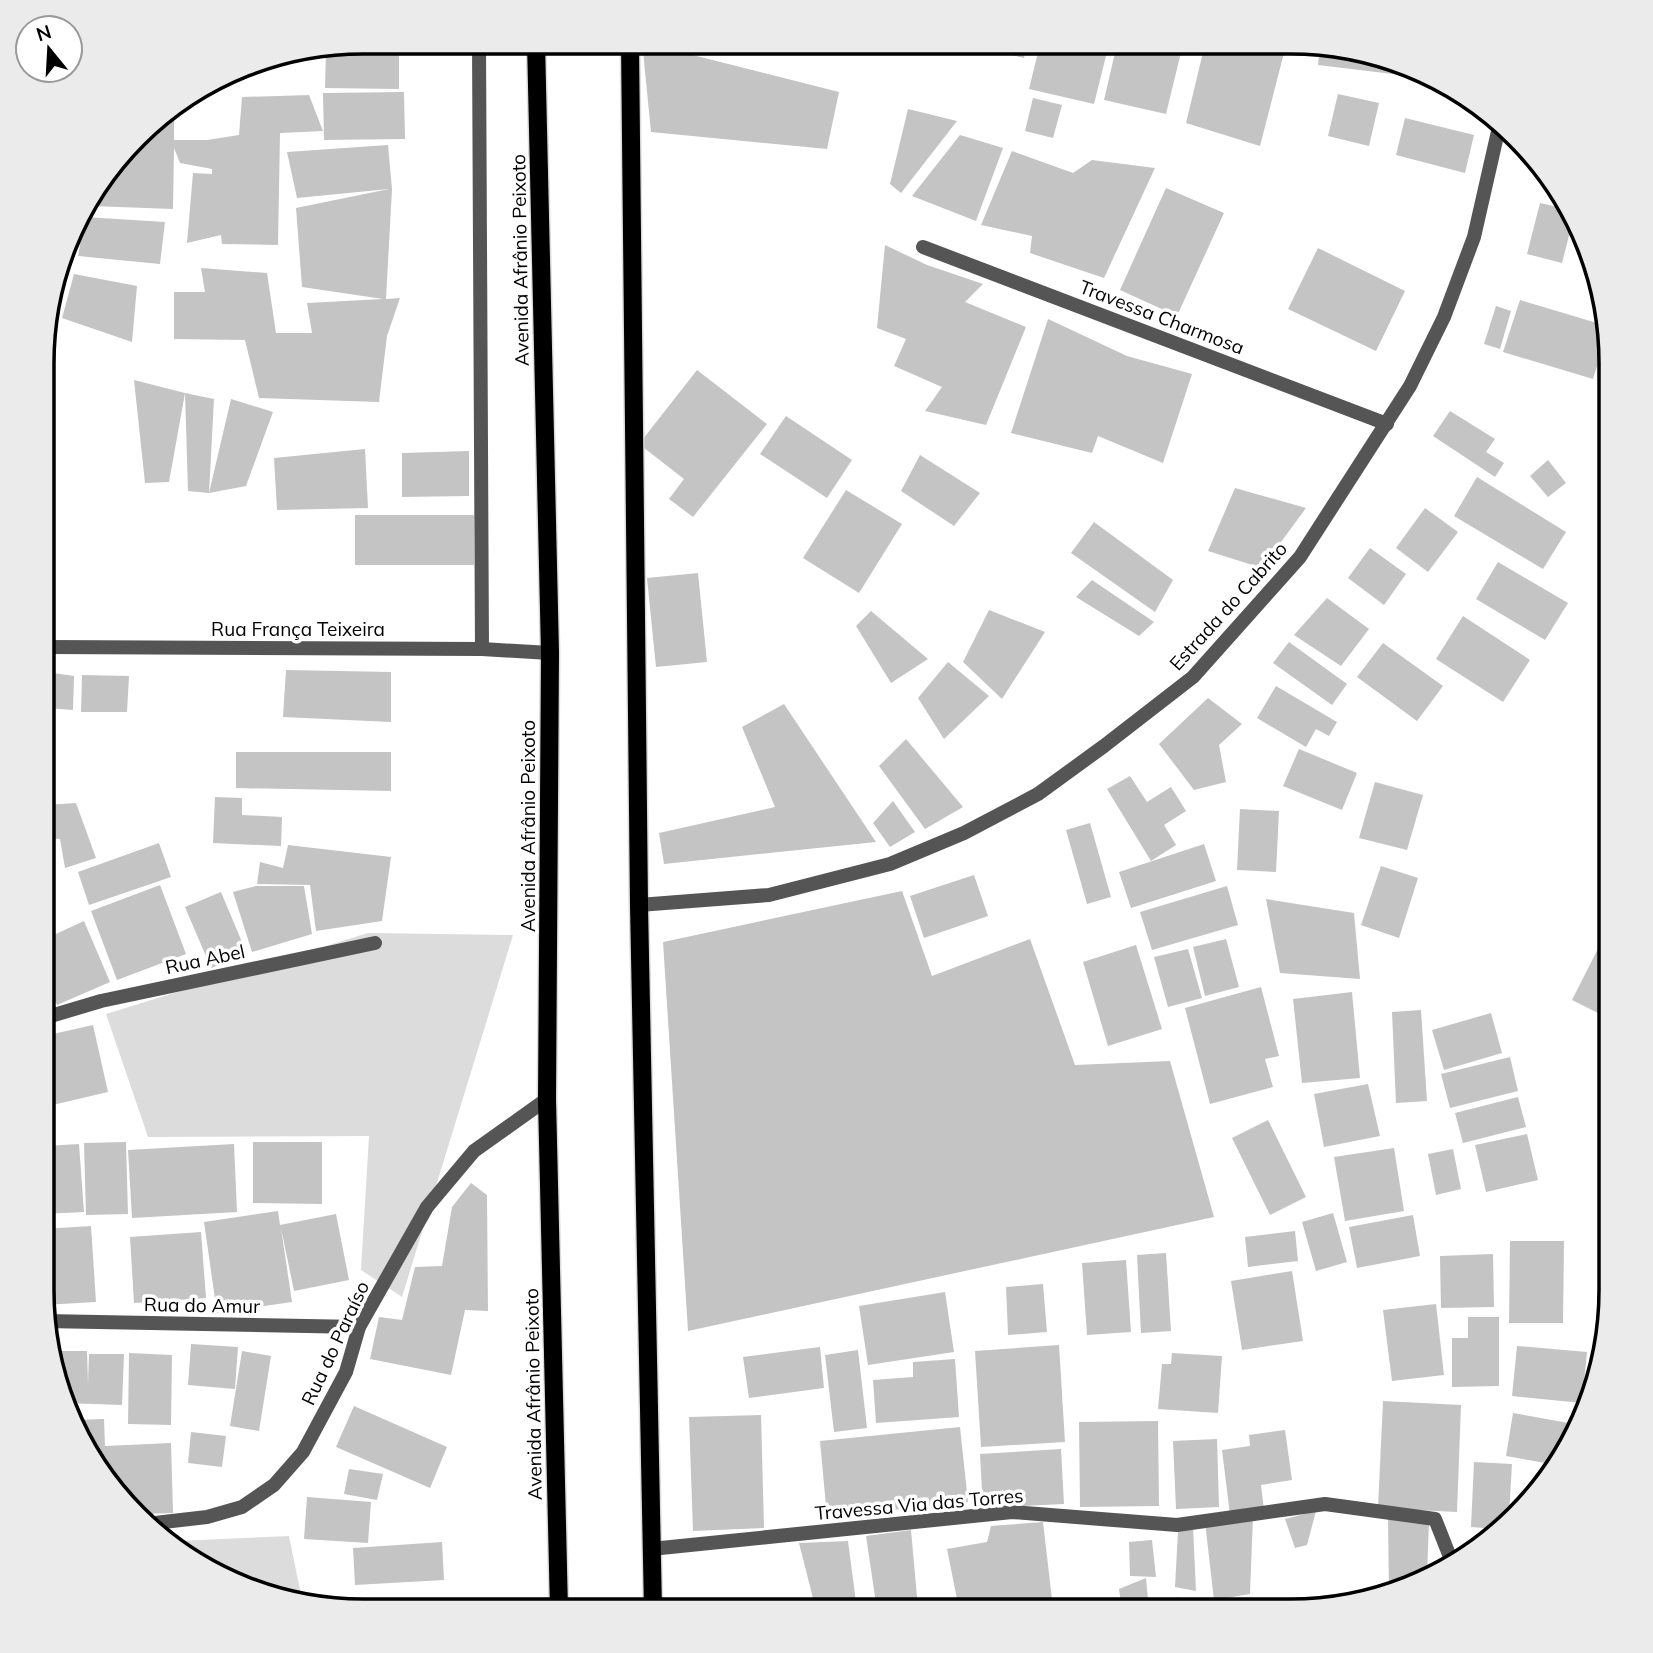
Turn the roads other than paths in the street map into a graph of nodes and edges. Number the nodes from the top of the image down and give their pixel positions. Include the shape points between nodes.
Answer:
1 (479, 54) edge
2 (536, 54) edge
3 (630, 54) edge
4 (1497, 134) edge
5 (923, 247) dead end
6 (1387, 424) junction
7 (54, 647) edge
8 (482, 649) junction
9 (550, 653) junction
10 (639, 905) junction
11 (375, 943) dead end
12 (54, 1015) edge
13 (547, 1099) junction
14 (56, 1321) edge
15 (359, 1327) junction
16 (160, 1522) edge
17 (651, 1549) junction
18 (1449, 1554) edge
19 (559, 1599) edge
20 (653, 1599) edge

1 - 8 street
2 - 9 main road, Avenida Afrânio Peixoto
3 - 10 main road
4 - 6 street, Estrada do Cabrito via 1461,273 1410,387
5 - 6 street, Travessa Charmosa
6 - 10 street, Estrada do Cabrito via 1300,557 1193,677 1038,793 964,833 890,864 769,895
7 - 8 street, Rua França Teixeira
8 - 9 street, Rua França Teixeira
9 - 13 main road, Avenida Afrânio Peixoto
10 - 17 main road
11 - 12 street, Rua Abel
13 - 15 street, Rua do Paraíso via 466,1160 427,1208
13 - 19 main road, Avenida Afrânio Peixoto
14 - 15 street, Rua do Amur
15 - 16 street, Rua do Paraíso via 346,1372 303,1452 274,1485 242,1507
17 - 18 street, Travessa Via das Torres via 1012,1512 1177,1525 1325,1504 1435,1519
17 - 20 main road

